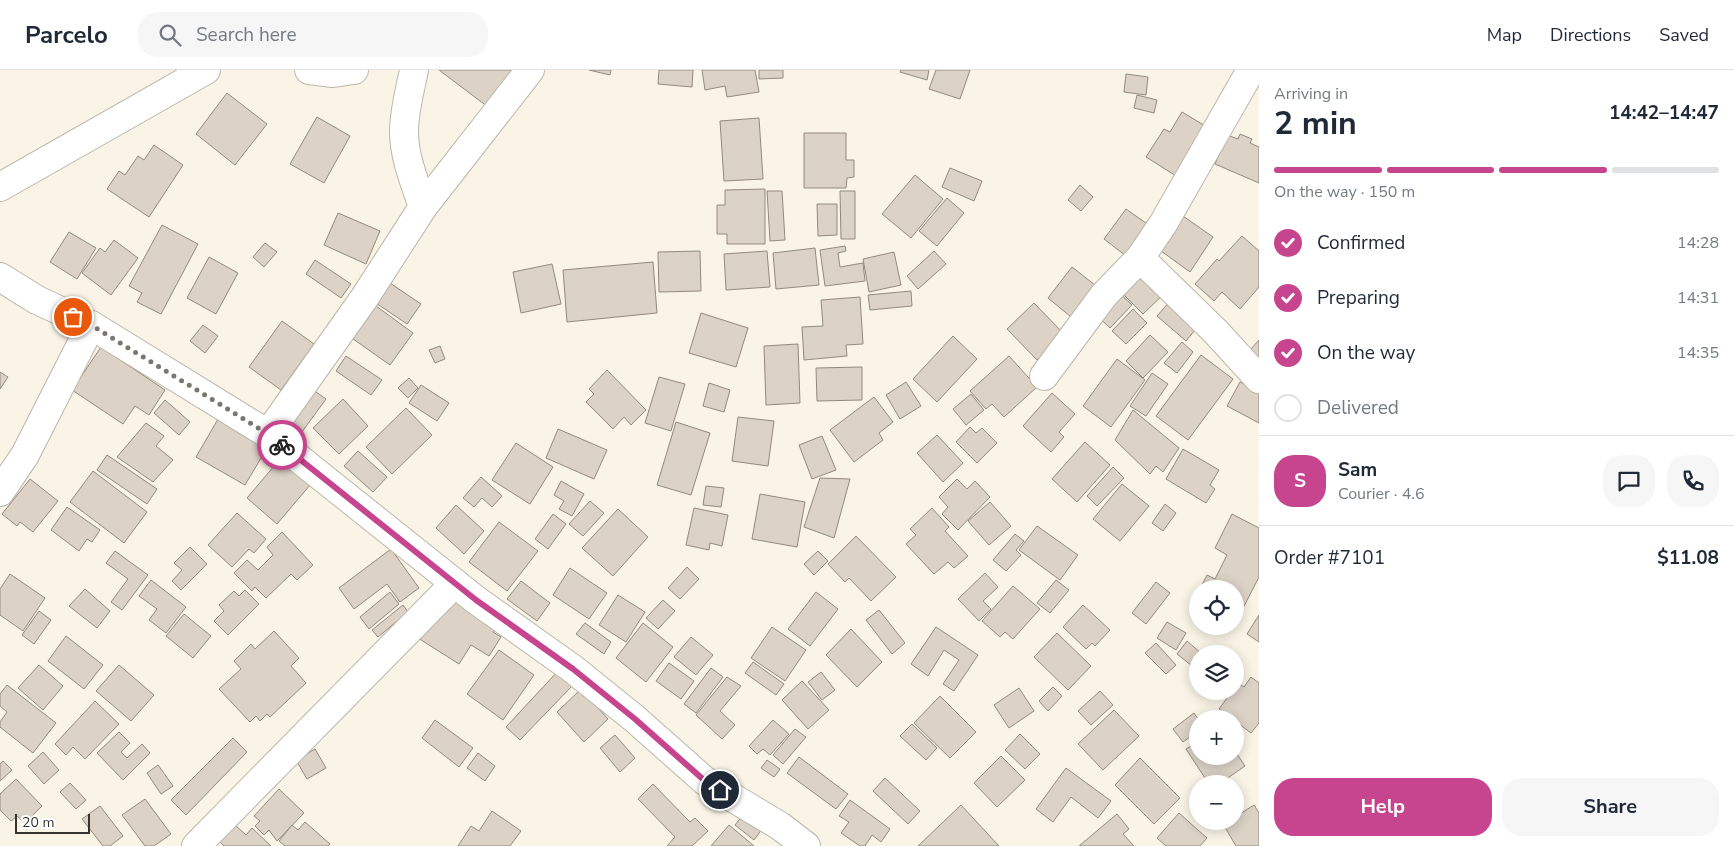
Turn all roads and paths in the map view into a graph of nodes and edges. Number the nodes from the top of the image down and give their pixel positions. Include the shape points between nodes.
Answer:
1 (206, 70) edge
2 (309, 70) edge
3 (354, 70) edge
4 (414, 70) edge
5 (530, 70) edge
6 (1251, 70) edge
7 (0, 187) edge
8 (423, 207) junction
9 (1140, 258) junction
10 (0, 277) edge
11 (91, 325) junction
12 (1044, 376) dead end
13 (1259, 379) edge
14 (268, 434) junction
15 (0, 492) edge
16 (455, 583) junction
17 (776, 836) edge
18 (196, 846) edge
19 (806, 846) edge

1 - 7 street
2 - 3 street via 333,73
4 - 8 street via 404,131
5 - 8 street
6 - 9 street via 1163,224
8 - 14 street via 366,297
9 - 12 street via 1104,295
9 - 13 street
10 - 11 street via 37,300
11 - 14 street
11 - 15 street via 25,455
14 - 16 street
16 - 17 street via 573,669 705,781
16 - 18 street
17 - 19 street

